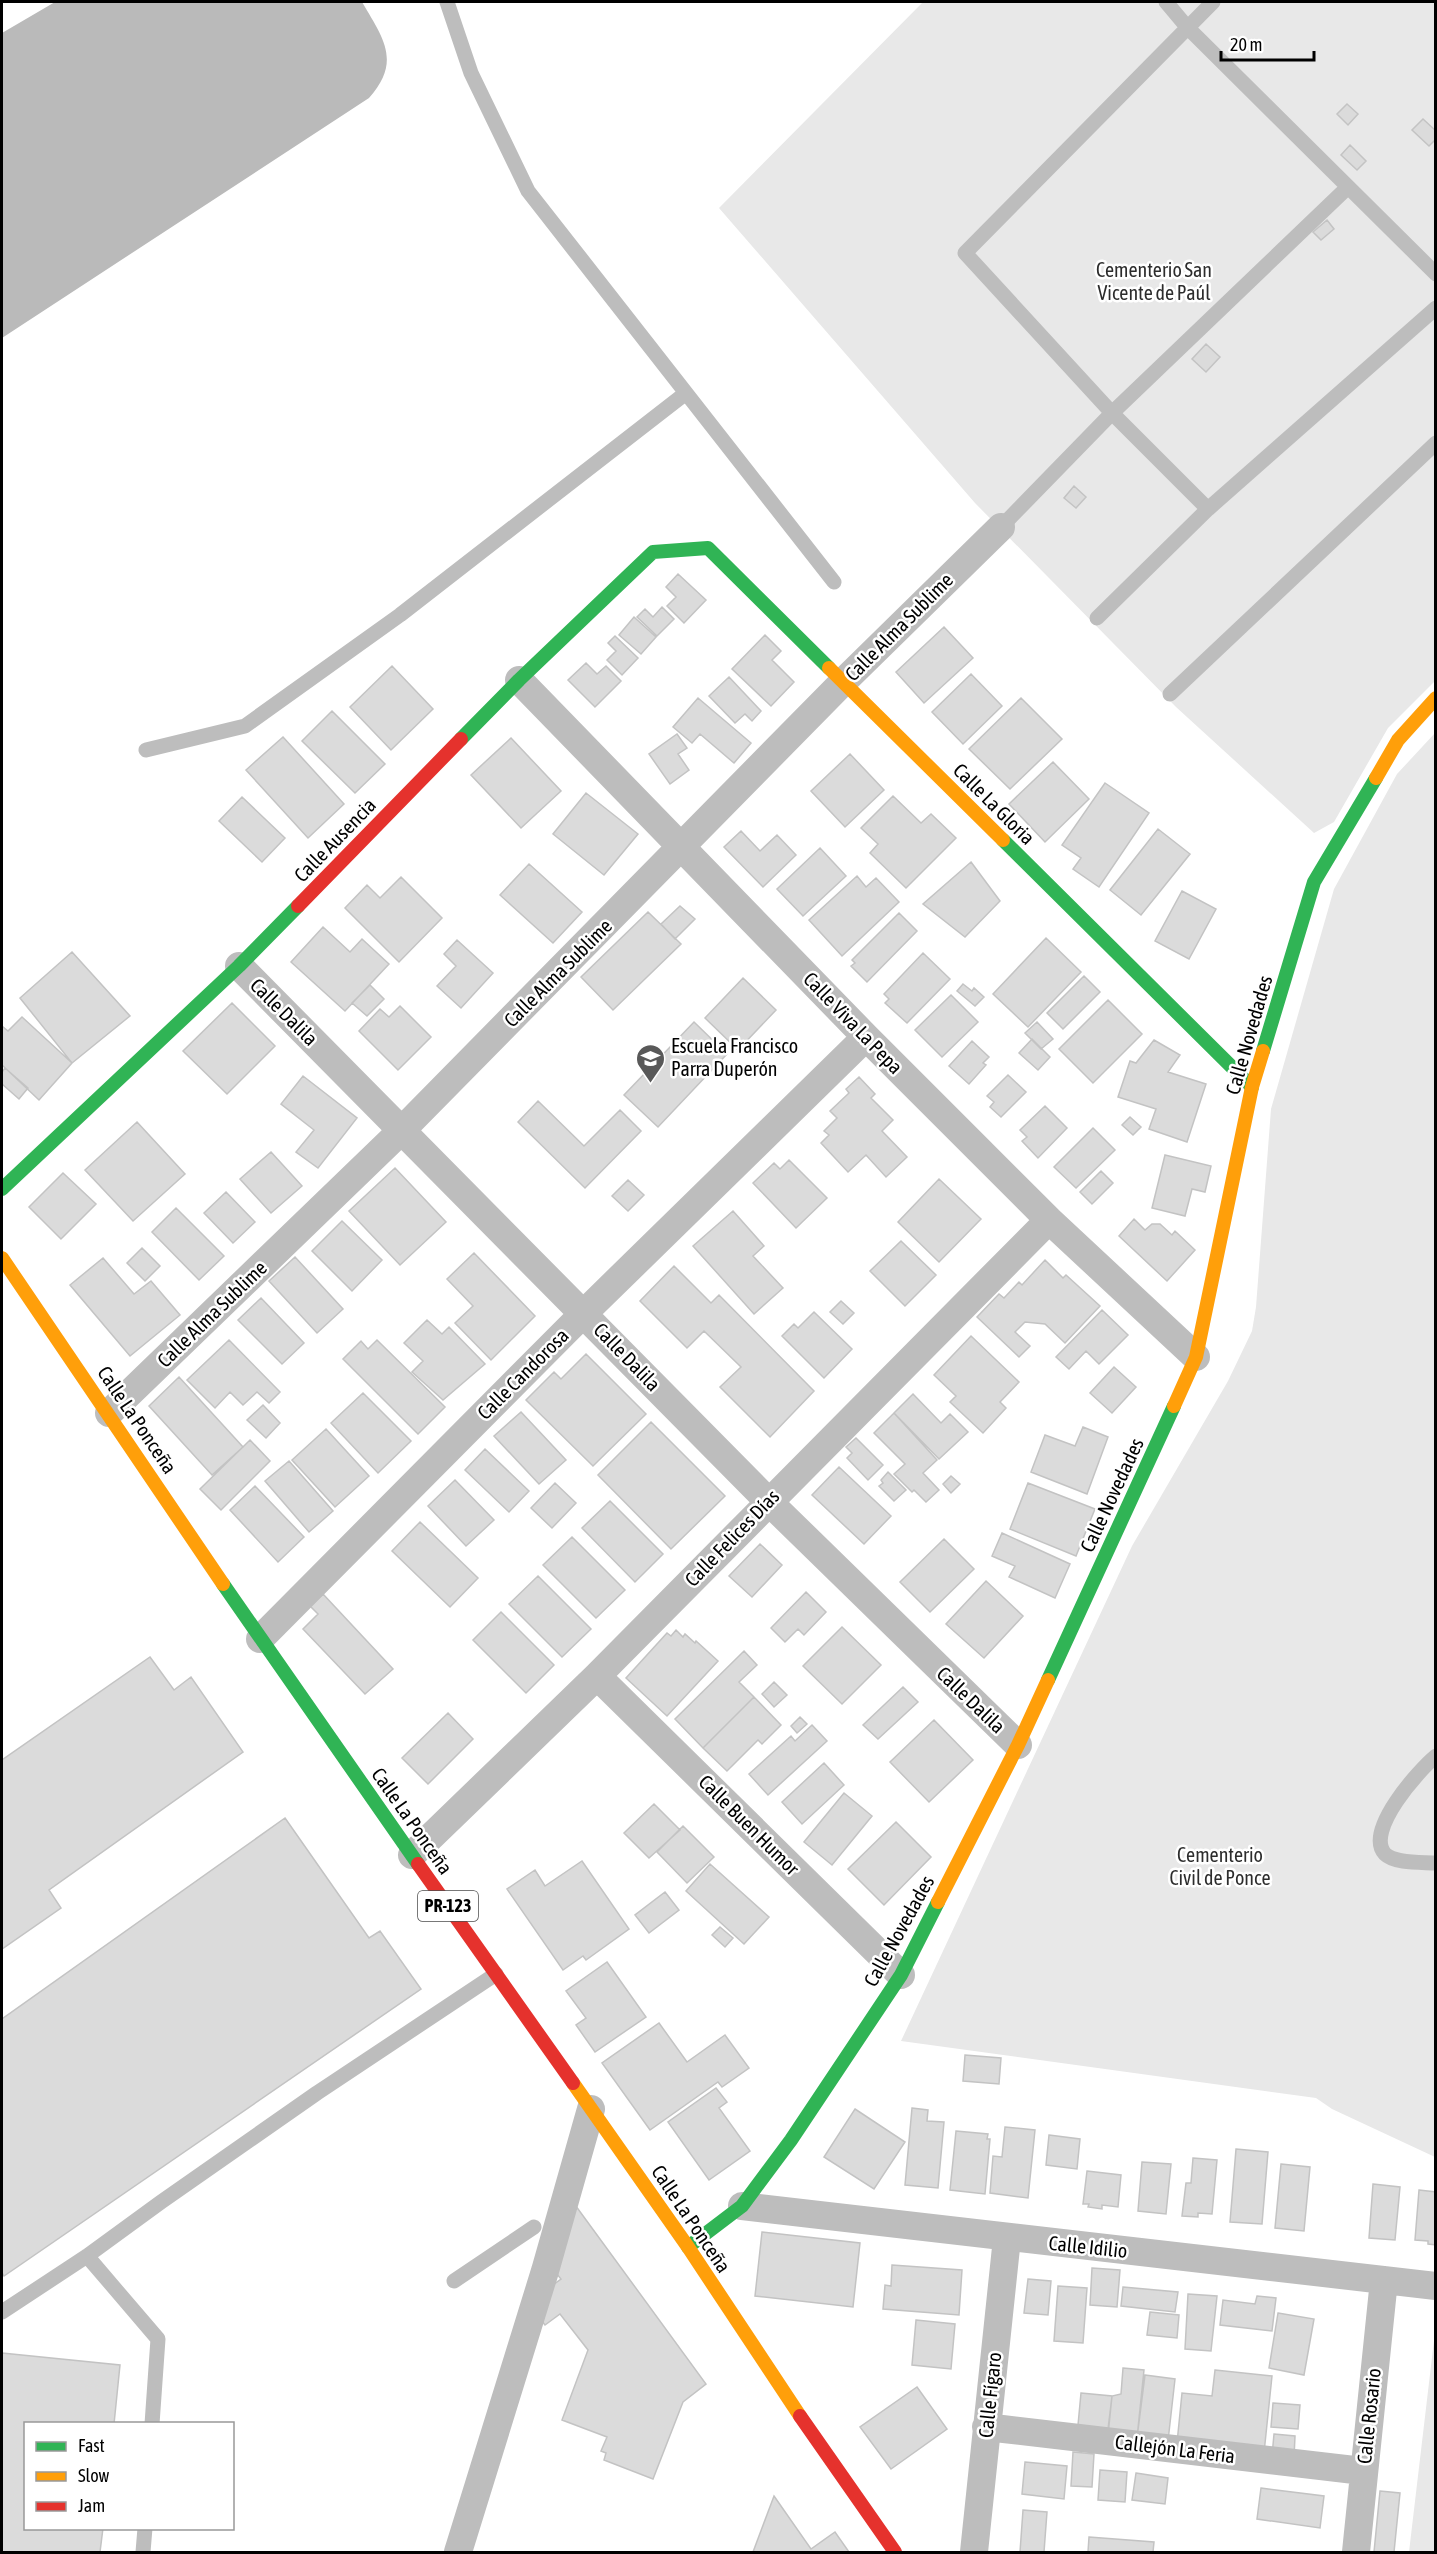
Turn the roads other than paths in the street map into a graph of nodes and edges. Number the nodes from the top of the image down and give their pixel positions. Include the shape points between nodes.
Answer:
1 (447, 2) edge
2 (1166, 2) edge
3 (1213, 2) edge
4 (1187, 27) junction
5 (1347, 188) junction
6 (1436, 274) edge
7 (1436, 309) edge
8 (686, 393) junction
9 (1112, 413) junction
10 (1436, 443) edge
11 (1208, 509) junction
12 (1001, 527) joint
13 (708, 548) joint
14 (834, 582) dead end
15 (1097, 618) dead end
16 (519, 680) junction
17 (843, 682) junction
18 (1170, 694) dead end
19 (1436, 698) edge
20 (146, 750) dead end
21 (682, 847) junction
22 (238, 966) junction
23 (866, 1037) junction
24 (1252, 1087) junction
25 (401, 1131) junction
26 (2, 1189) edge
27 (1049, 1220) junction
28 (2, 1258) edge
29 (584, 1313) junction
30 (1196, 1357) junction
31 (109, 1413) junction
32 (768, 1501) junction
33 (260, 1639) junction
34 (597, 1676) junction
35 (1018, 1745) junction
36 (1436, 1756) edge
37 (412, 1855) junction
38 (1436, 1863) edge
39 (496, 1974) junction
40 (901, 1975) junction
41 (591, 2109) junction
42 (741, 2206) junction
43 (534, 2227) dead end
44 (1007, 2238) junction
45 (688, 2247) junction
46 (87, 2256) junction
47 (1384, 2280) junction
48 (454, 2281) dead end
49 (1436, 2286) edge
50 (2, 2312) edge
51 (152, 2422) edge
52 (987, 2427) junction
53 (1363, 2470) junction
54 (145, 2530) edge
55 (143, 2553) edge
56 (458, 2553) edge
57 (895, 2553) edge
58 (974, 2553) edge
59 (1356, 2553) edge

1 - 8 lane via 471,72 528,191
2 - 4 lane
3 - 4 lane
4 - 5 lane
4 - 9 lane via 965,253
5 - 6 lane
5 - 9 lane
7 - 11 lane
8 - 14 lane
8 - 20 lane via 400,615 244,726
9 - 11 lane
9 - 12 lane
10 - 18 lane
11 - 15 lane
12 - 17 street, Calle Alma Sublime
13 - 16 street, Calle Ausencia via 653,552
13 - 17 street, Calle La Gloria
16 - 21 street, Calle Viva La Pepa
16 - 22 street, Calle Ausencia
17 - 21 street, Calle Alma Sublime
17 - 24 street, Calle La Gloria
19 - 24 street, Calle Novedades via 1398,740 1314,882
21 - 23 street, Calle Viva La Pepa
21 - 25 street, Calle Alma Sublime
22 - 25 street, Calle Dalila
22 - 26 street, Calle Ausencia
23 - 27 street, Calle Viva La Pepa
23 - 29 street, Calle Candorosa
24 - 30 street, Calle Novedades
25 - 29 street, Calle Dalila
25 - 31 street, Calle Alma Sublime
27 - 30 street, Calle Viva La Pepa
27 - 32 street, Calle Felices Días
28 - 31 street, Calle La Ponceña / PR-123
29 - 32 street, Calle Dalila
29 - 33 street, Calle Candorosa
30 - 35 street, Calle Novedades
31 - 33 street, Calle La Ponceña / PR-123
32 - 34 street, Calle Felices Días
32 - 35 street, Calle Dalila
33 - 37 street, Calle La Ponceña / PR-123
34 - 37 street, Calle Felices Días
34 - 40 street, Calle Buen Humor
35 - 40 street, Calle Novedades
36 - 38 lane via 1416,1774 1393,1805 1381,1844 1390,1857
37 - 39 street, Calle La Ponceña / PR-123
39 - 41 street, Calle La Ponceña / PR-123
39 - 46 lane via 317,2093
40 - 42 street, Calle Novedades via 791,2140
41 - 45 street, Calle La Ponceña / PR-123
41 - 56 street
42 - 44 street, Calle Idilio
42 - 45 street, Calle Novedades
43 - 48 lane
44 - 47 street, Calle Idilio
44 - 52 street, Calle Fígaro
45 - 57 street, Calle La Ponceña / PR-123
46 - 50 lane
46 - 51 lane via 158,2339
47 - 49 street, Calle Idilio
47 - 53 street, Calle Rosario
52 - 53 street, Callejón La Feria
52 - 58 street, Calle Fígaro
53 - 59 street, Calle Rosario
54 - 55 lane

